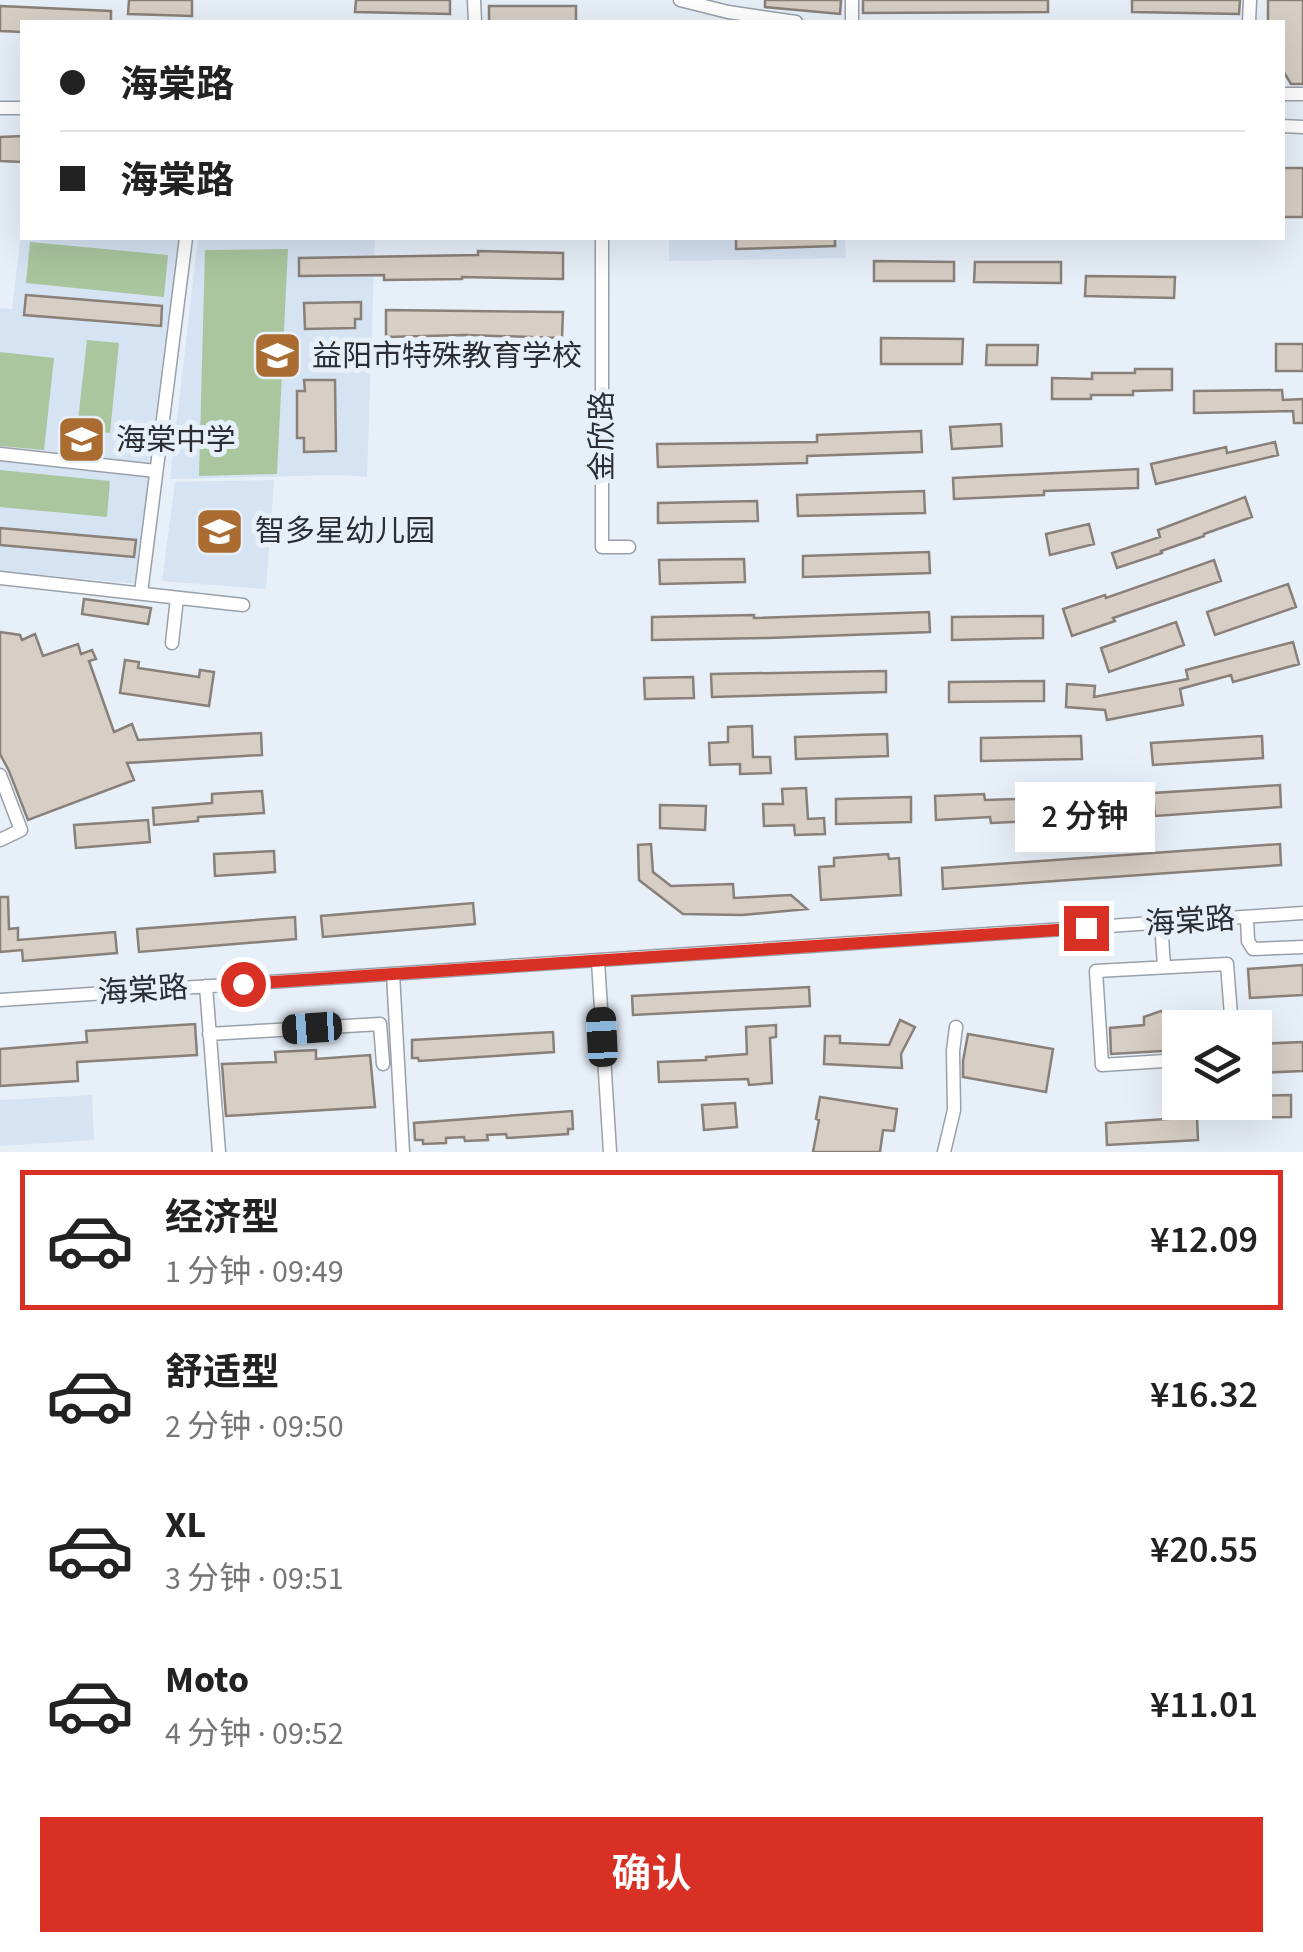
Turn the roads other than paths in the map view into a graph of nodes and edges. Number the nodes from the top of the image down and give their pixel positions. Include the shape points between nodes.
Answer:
1 (680, 0) edge
2 (782, 20) edge
3 (186, 240) edge
4 (602, 240) edge
5 (0, 454) edge
6 (156, 471) junction
7 (629, 546) dead end
8 (0, 578) edge
9 (141, 594) junction
10 (178, 598) junction
11 (243, 605) dead end
12 (172, 643) dead end
13 (0, 775) edge
14 (0, 840) edge
15 (1303, 913) edge
16 (1247, 917) junction
17 (1161, 923) junction
18 (1303, 946) edge
19 (598, 960) junction
20 (1164, 966) junction
21 (392, 974) junction
22 (206, 986) junction
23 (0, 1000) edge
24 (1230, 1010) edge
25 (956, 1027) dead end
26 (210, 1034) junction
27 (1162, 1061) edge
28 (382, 1064) dead end
29 (219, 1152) edge
30 (403, 1152) edge
31 (610, 1152) edge
32 (944, 1152) edge

1 - 2 street
3 - 6 street
4 - 7 street, 金欣路 via 602,547
5 - 6 street
6 - 9 street
8 - 9 street
9 - 10 street
10 - 11 street
10 - 12 street
13 - 14 street via 21,830
15 - 16 street, 海棠路
16 - 17 street, 海棠路
16 - 18 street via 1254,949
17 - 19 street, 海棠路
17 - 20 street
19 - 21 street, 海棠路
19 - 31 street
20 - 24 street via 1226,964
20 - 27 street via 1096,972 1102,1065
21 - 22 street, 海棠路
21 - 30 street
22 - 23 street, 海棠路
22 - 26 street
25 - 32 street via 954,1110
26 - 28 street via 380,1024
26 - 29 street

